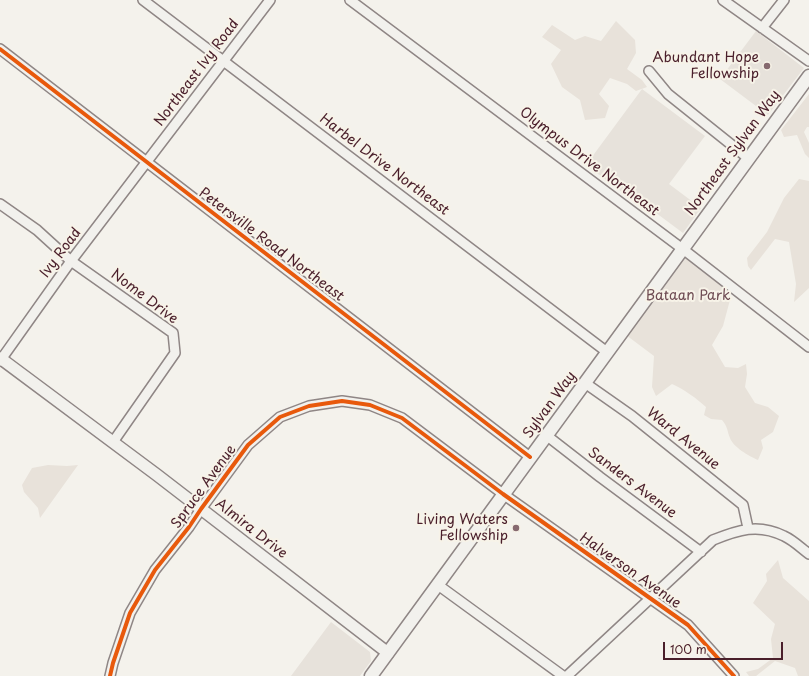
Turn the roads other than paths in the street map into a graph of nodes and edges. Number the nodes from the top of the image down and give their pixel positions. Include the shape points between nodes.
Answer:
1 (143, 0) edge
2 (270, 0) edge
3 (351, 0) edge
4 (723, 0) edge
5 (784, 0) edge
6 (762, 28) junction
7 (0, 49) edge
8 (224, 61) junction
9 (809, 61) edge
10 (649, 70) dead end
11 (809, 76) edge
12 (748, 158) junction
13 (147, 163) junction
14 (0, 204) edge
15 (682, 249) junction
16 (71, 261) junction
17 (809, 347) edge
18 (607, 352) junction
19 (1, 359) edge
20 (585, 384) junction
21 (546, 435) junction
22 (113, 442) junction
23 (530, 457) junction
24 (503, 494) junction
25 (201, 509) junction
26 (748, 528) junction
27 (701, 552) junction
28 (809, 554) edge
29 (438, 585) junction
30 (650, 598) junction
31 (388, 653) junction
32 (110, 676) edge
33 (371, 676) edge
34 (563, 676) edge
35 (567, 676) edge
36 (734, 676) edge

1 - 8 street, Harbel Drive Northeast
2 - 8 street, Northeast Ivy Road
3 - 15 street, Olympus Drive Northeast
4 - 6 street
5 - 6 street
6 - 9 street
7 - 13 street, Petersville Road Northeast
8 - 13 street, Northeast Ivy Road
8 - 18 street, Harbel Drive Northeast
10 - 12 street via 668,94
11 - 12 main road, Northeast Sylvan Way
12 - 15 main road, Northeast Sylvan Way
13 - 16 street, Ivy Road
13 - 23 street, Petersville Road Northeast
14 - 16 street, Nome Drive via 37,230
15 - 17 street, Olympus Drive Northeast
15 - 18 main road, Sylvan Way
16 - 19 street, Ivy Road
16 - 22 street, Nome Drive via 173,333 175,353
18 - 20 main road, Sylvan Way
19 - 22 street, Almira Drive
20 - 21 main road, Sylvan Way
20 - 26 street, Ward Avenue via 632,416 743,505
21 - 23 main road, Sylvan Way
21 - 27 street, Sanders Avenue
22 - 25 street, Almira Drive
23 - 24 main road, Sylvan Way
24 - 25 street, Spruce Avenue via 402,418 370,405 342,401 309,406 280,417 248,445
24 - 29 main road, Sylvan Way
24 - 30 street, Halverson Avenue
25 - 31 street, Almira Drive
25 - 32 street, Spruce Avenue via 155,570 130,613
26 - 27 street via 713,540
26 - 28 street via 764,529 785,536
27 - 30 street
29 - 31 main road, Sylvan Way
29 - 34 street
30 - 35 street
30 - 36 street, Halverson Avenue via 688,626
31 - 33 main road, Sylvan Way

